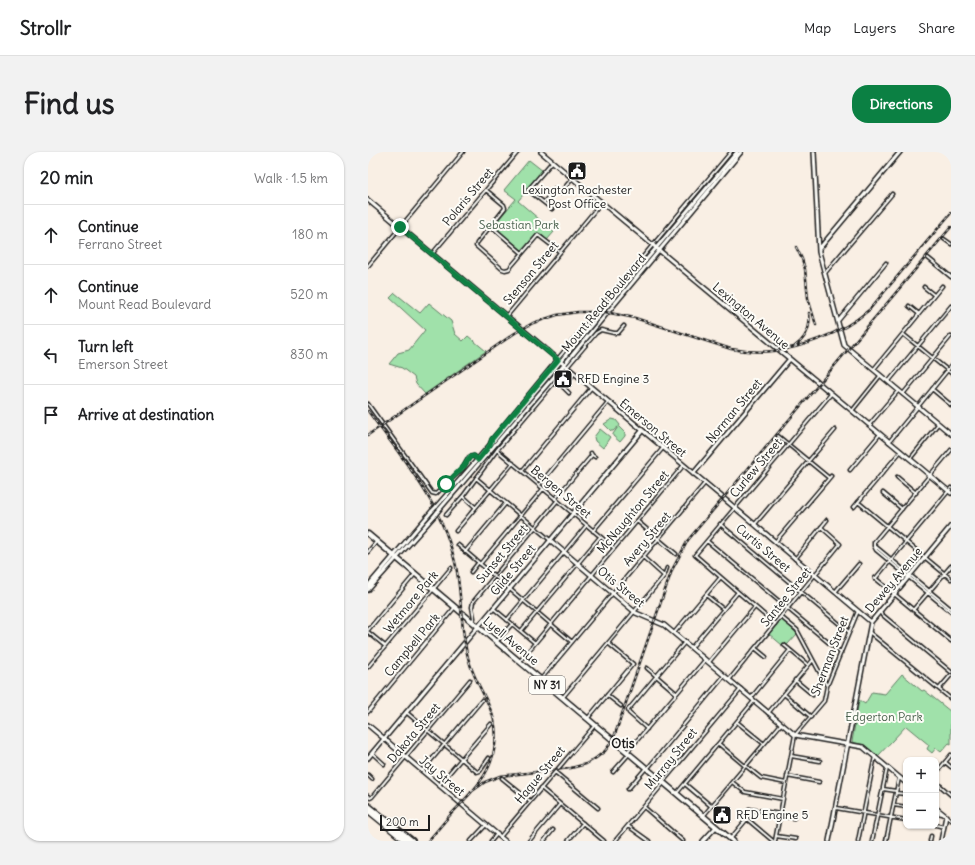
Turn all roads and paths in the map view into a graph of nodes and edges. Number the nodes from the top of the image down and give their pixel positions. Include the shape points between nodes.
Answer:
1 (464, 152) edge
2 (518, 152) edge
3 (540, 152) edge
4 (731, 152) edge
5 (736, 152) edge
6 (742, 152) edge
7 (814, 152) edge
8 (900, 152) edge
9 (904, 152) edge
10 (727, 156) junction
11 (894, 159) junction
12 (552, 162) junction
13 (727, 163) junction
14 (572, 179) junction
15 (486, 190) junction
16 (892, 194) dead end
17 (368, 200) edge
18 (544, 202) junction
19 (601, 203) junction
20 (552, 210) dead end
21 (491, 226) junction
22 (400, 227) junction
23 (944, 239) dead end
24 (951, 244) edge
25 (655, 248) junction
26 (819, 249) junction
27 (560, 252) junction
28 (522, 253) junction
29 (432, 254) junction
30 (928, 258) dead end
31 (641, 259) junction
32 (886, 263) dead end
33 (641, 264) junction
34 (368, 266) edge
35 (825, 273) junction
36 (951, 277) edge
37 (942, 286) dead end
38 (924, 287) dead end
39 (934, 295) junction
40 (909, 306) dead end
41 (951, 306) edge
42 (599, 308) dead end
43 (919, 314) junction
44 (593, 316) dead end
45 (506, 317) junction
46 (837, 322) junction
47 (624, 326) dead end
48 (903, 334) junction
49 (951, 336) edge
50 (918, 346) junction
51 (932, 358) junction
52 (789, 360) junction
53 (559, 361) junction
54 (565, 366) junction
55 (951, 366) edge
56 (873, 370) junction
57 (947, 370) junction
58 (951, 373) edge
59 (574, 374) junction
60 (880, 376) junction
61 (888, 382) junction
62 (591, 388) junction
63 (932, 389) junction
64 (898, 391) junction
65 (569, 393) dead end
66 (831, 394) junction
67 (903, 395) junction
68 (608, 402) junction
69 (368, 404) edge
70 (951, 405) edge
71 (918, 407) junction
72 (852, 411) junction
73 (938, 424) junction
74 (869, 425) junction
75 (835, 430) dead end
76 (642, 431) junction
77 (880, 434) junction
78 (951, 434) edge
79 (778, 436) dead end
80 (890, 442) junction
81 (788, 445) junction
82 (663, 448) junction
83 (497, 450) junction
84 (951, 450) edge
85 (901, 451) junction
86 (486, 457) junction
87 (595, 457) dead end
88 (910, 459) junction
89 (478, 460) junction
90 (808, 461) junction
91 (513, 463) junction
92 (684, 466) junction
93 (476, 468) junction
94 (850, 470) dead end
95 (522, 471) junction
96 (693, 474) junction
97 (930, 475) junction
98 (831, 476) dead end
99 (897, 477) dead end
100 (476, 478) junction
101 (828, 478) junction
102 (705, 483) junction
103 (539, 485) junction
104 (543, 489) junction
105 (490, 490) junction
106 (950, 491) edge
107 (883, 493) dead end
108 (916, 493) junction
109 (463, 496) junction
110 (556, 500) junction
111 (858, 502) junction
112 (506, 503) junction
113 (476, 507) junction
114 (854, 507) dead end
115 (734, 508) junction
116 (902, 509) junction
117 (573, 514) junction
118 (446, 515) dead end
119 (520, 515) junction
120 (828, 520) dead end
121 (637, 521) junction
122 (720, 524) junction
123 (586, 525) junction
124 (754, 525) junction
125 (888, 526) junction
126 (951, 526) edge
127 (821, 527) junction
128 (535, 528) junction
129 (456, 531) dead end
130 (594, 531) junction
131 (368, 534) edge
132 (600, 537) junction
133 (658, 539) junction
134 (550, 540) junction
135 (377, 541) junction
136 (707, 541) junction
137 (775, 542) junction
138 (906, 542) junction
139 (458, 545) dead end
140 (614, 548) junction
141 (368, 552) edge
142 (465, 552) junction
143 (564, 552) junction
144 (676, 554) dead end
145 (395, 557) junction
146 (643, 557) junction
147 (925, 557) junction
148 (795, 559) junction
149 (891, 561) junction
150 (479, 564) junction
151 (578, 564) junction
152 (859, 564) dead end
153 (951, 566) edge
154 (452, 568) dead end
155 (667, 568) dead end
156 (471, 572) dead end
157 (944, 573) junction
158 (415, 574) junction
159 (592, 575) junction
160 (494, 576) junction
161 (664, 576) junction
162 (815, 576) junction
163 (909, 576) junction
164 (720, 578) junction
165 (951, 579) edge
166 (368, 586) edge
167 (434, 589) junction
168 (509, 589) junction
169 (368, 590) edge
170 (738, 592) junction
171 (802, 592) junction
172 (835, 592) junction
173 (929, 592) junction
174 (613, 593) junction
175 (894, 594) junction
176 (706, 595) junction
177 (523, 601) junction
178 (455, 607) junction
179 (755, 607) junction
180 (493, 608) junction
181 (788, 608) junction
182 (723, 609) junction
183 (914, 610) junction
184 (634, 611) junction
185 (858, 611) junction
186 (951, 611) edge
187 (537, 612) junction
188 (879, 612) junction
189 (781, 617) junction
190 (507, 620) junction
191 (472, 622) junction
192 (871, 622) junction
193 (512, 624) junction
194 (551, 624) junction
195 (775, 624) junction
196 (478, 626) junction
197 (368, 631) edge
198 (521, 631) junction
199 (849, 632) junction
200 (870, 632) junction
201 (674, 633) junction
202 (951, 641) edge
203 (496, 642) junction
204 (572, 642) junction
205 (685, 642) junction
206 (535, 643) junction
207 (608, 643) junction
208 (784, 645) dead end
209 (385, 646) junction
210 (691, 648) junction
211 (755, 648) junction
212 (790, 650) junction
213 (841, 653) junction
214 (766, 657) dead end
215 (705, 660) junction
216 (813, 660) junction
217 (520, 662) junction
218 (709, 662) junction
219 (808, 665) junction
220 (368, 667) edge
221 (647, 668) dead end
222 (951, 674) edge
223 (656, 676) junction
224 (724, 676) junction
225 (470, 680) dead end
226 (541, 680) junction
227 (729, 680) junction
228 (795, 680) junction
229 (827, 686) junction
230 (741, 689) junction
231 (939, 689) junction
232 (676, 693) junction
233 (784, 694) junction
234 (607, 695) junction
235 (813, 696) dead end
236 (562, 698) junction
237 (750, 698) junction
238 (951, 699) edge
239 (482, 700) dead end
240 (755, 701) junction
241 (621, 706) dead end
242 (368, 712) edge
243 (406, 712) junction
244 (768, 713) junction
245 (811, 717) junction
246 (587, 719) junction
247 (737, 722) junction
248 (491, 724) dead end
249 (781, 724) junction
250 (595, 725) junction
251 (369, 728) edge
252 (647, 729) junction
253 (428, 730) junction
254 (795, 735) junction
255 (384, 739) junction
256 (718, 744) junction
257 (764, 744) junction
258 (849, 744) junction
259 (445, 745) junction
260 (372, 753) junction
261 (628, 753) junction
262 (951, 755) edge
263 (791, 756) junction
264 (875, 756) junction
265 (406, 757) junction
266 (368, 758) edge
267 (489, 758) dead end
268 (462, 759) junction
269 (820, 761) dead end
270 (945, 762) junction
271 (384, 764) dead end
272 (746, 766) junction
273 (887, 767) junction
274 (646, 768) junction
275 (951, 768) edge
276 (939, 769) edge
277 (422, 771) junction
278 (555, 772) junction
279 (613, 772) dead end
280 (368, 775) edge
281 (787, 776) junction
282 (899, 777) junction
283 (502, 778) dead end
284 (372, 779) dead end
285 (903, 780) edge
286 (732, 781) junction
287 (663, 782) junction
288 (818, 782) dead end
289 (786, 783) junction
290 (685, 784) junction
291 (939, 785) edge
292 (439, 786) junction
293 (541, 788) junction
294 (628, 789) dead end
295 (883, 789) junction
296 (896, 792) junction
297 (903, 793) edge
298 (677, 794) junction
299 (951, 795) edge
300 (369, 797) edge
301 (783, 799) junction
302 (530, 801) junction
303 (560, 804) junction
304 (894, 805) junction
305 (368, 806) edge
306 (711, 806) junction
307 (903, 806) edge
308 (644, 807) junction
309 (598, 808) dead end
310 (836, 808) junction
311 (368, 810) edge
312 (939, 810) edge
313 (864, 813) junction
314 (939, 814) edge
315 (780, 815) junction
316 (945, 815) junction
317 (703, 816) junction
318 (878, 816) junction
319 (794, 818) dead end
320 (891, 818) junction
321 (747, 819) junction
322 (903, 820) edge
323 (951, 820) edge
324 (583, 823) junction
325 (486, 825) junction
326 (628, 826) junction
327 (939, 826) edge
328 (716, 827) junction
329 (944, 827) junction
330 (553, 830) dead end
331 (498, 836) junction
332 (776, 836) junction
333 (931, 836) dead end
334 (601, 838) junction
335 (788, 838) junction
336 (796, 839) dead end
337 (731, 840) edge
338 (887, 840) edge
339 (406, 841) edge
340 (412, 841) edge
341 (471, 841) edge
342 (491, 841) edge
343 (505, 841) edge
344 (529, 841) edge
345 (544, 841) edge
346 (568, 841) edge
347 (599, 841) edge
348 (604, 841) edge
349 (615, 841) edge
350 (648, 841) edge
351 (684, 841) edge
352 (703, 841) edge
353 (774, 841) edge
354 (787, 841) edge
355 (830, 841) edge
356 (858, 841) edge
357 (872, 841) edge
358 (930, 841) edge
359 (941, 841) edge

1 - 22 street
2 - 15 street, Polaris Street
3 - 12 street, Lexington Avenue
4 - 10 street, Mount Read Boulevard
5 - 13 street, Mount Read Boulevard
6 - 25 street, Mount Read Boulevard
7 - 26 street
8 - 11 street
9 - 11 street
10 - 13 street
10 - 25 street, Mount Read Boulevard
11 - 26 street
12 - 14 street, Lexington Avenue
12 - 18 street via 528,190
13 - 25 street, Mount Read Boulevard
14 - 18 street via 560,193 555,189
14 - 19 street, Lexington Avenue
15 - 21 street via 505,208
15 - 29 street, Polaris Street
16 - 35 street
17 - 22 street, Emerson Street
18 - 20 street
19 - 25 street, Lexington Avenue
19 - 27 street, Stenson Street
21 - 28 street
21 - 28 street via 476,246 502,269 508,270
22 - 29 street, Emerson Street
22 - 34 street
23 - 24 street
25 - 31 street, Mount Read Boulevard
25 - 33 street, Mount Read Boulevard
25 - 52 street, Lexington Avenue
25 - 54 street, Mount Read Boulevard
26 - 35 street
27 - 28 street via 539,235
27 - 45 street, Stenson Street
29 - 45 street, Emerson Street
30 - 36 street
31 - 33 street, Mount Read Boulevard
31 - 42 street, Mount Read Boulevard
32 - 46 street
33 - 53 street, Mount Read Boulevard
35 - 46 street
37 - 39 street
38 - 39 street
39 - 43 street
40 - 43 street
41 - 50 street
43 - 48 street
44 - 53 street, Mount Read Boulevard
45 - 53 street, Emerson Street
46 - 56 street via 844,346
47 - 54 street via 616,334 601,330 597,332
48 - 50 street
48 - 56 street
49 - 51 street
50 - 51 street
50 - 61 street
51 - 57 street
51 - 67 street
52 - 66 street, Lexington Avenue
52 - 96 street, Norman Street
53 - 54 street, Emerson Street
53 - 89 street, Mount Read Boulevard
54 - 59 street, Emerson Street
54 - 83 street, Mount Read Boulevard
54 - 86 street, Mount Read Boulevard
55 - 57 street
56 - 60 street
57 - 58 street
57 - 63 street
59 - 62 street, Emerson Street
59 - 65 street via 563,387
60 - 61 street
60 - 72 street
61 - 64 street
62 - 68 street, Emerson Street
62 - 95 street
63 - 70 street
63 - 71 street
64 - 67 street
64 - 74 street
66 - 72 street, Lexington Avenue
66 - 81 street, Curlew Street
67 - 71 street
68 - 76 street, Emerson Street
68 - 103 street
69 - 89 street via 432,493 436,494 470,457 474,456
71 - 73 street
71 - 80 street
72 - 74 street, Lexington Avenue
73 - 78 street
73 - 88 street
74 - 77 street, Lexington Avenue
75 - 90 street
76 - 82 street, Emerson Street
76 - 117 street, Glide Street
77 - 80 street, Lexington Avenue
77 - 94 street
79 - 81 street
80 - 85 street, Lexington Avenue
81 - 90 street
81 - 115 street, Curlew Street
82 - 92 street, Emerson Street
82 - 130 street
83 - 91 street, Bergen Street
83 - 100 street, Mount Read Boulevard
84 - 97 street
85 - 88 street, Lexington Avenue
85 - 111 street
86 - 89 street
86 - 93 street, Mount Read Boulevard
87 - 110 street, Sunset Street via 591,454
88 - 97 street, Lexington Avenue
89 - 93 street
89 - 145 street, Mount Read Boulevard, bridge
90 - 101 street
90 - 124 street
91 - 95 street, Bergen Street
91 - 105 street
92 - 96 street, Emerson Street
92 - 121 street, McNaughton Street
93 - 145 street, Mount Read Boulevard, bridge
95 - 103 street, Bergen Street
96 - 102 street, Emerson Street
97 - 106 street, Lexington Avenue
97 - 108 street
98 - 101 street
99 - 108 street
100 - 105 street, Otis Street
100 - 109 street, Mount Read Boulevard
101 - 137 street
102 - 115 street, Emerson Street
102 - 133 street, Avery Street
103 - 104 street, Bergen Street
104 - 110 street, Bergen Street
104 - 119 street
105 - 112 street, Otis Street
105 - 113 street
106 - 138 street
107 - 116 street
108 - 116 street
109 - 113 street
109 - 118 street, Mount Read Boulevard
110 - 117 street, Bergen Street
110 - 128 street, Sunset Street
111 - 114 street
111 - 125 street
112 - 119 street, Otis Street
112 - 142 street
113 - 129 street
115 - 122 street, Curlew Street
115 - 124 street, Emerson Street
116 - 125 street
117 - 123 street, Bergen Street
117 - 134 street, Glide Street
119 - 128 street, Otis Street
119 - 150 street
120 - 127 street
121 - 133 street
121 - 140 street, McNaughton Street
122 - 136 street, Curlew Street
122 - 171 street, Curtis Street
123 - 130 street, Bergen Street
123 - 143 street
124 - 137 street, Emerson Street
125 - 138 street
125 - 149 street via 874,546 875,550
126 - 147 street, Dewey Avenue
127 - 148 street
127 - 162 street, Santee Street via 840,544
128 - 134 street, Otis Street
128 - 160 street, Sunset Street
130 - 132 street, Bergen Street
131 - 135 main road, Lyell Avenue / NY 31
132 - 140 street, Bergen Street
132 - 151 street
133 - 144 street
133 - 146 street, Avery Street
134 - 143 street, Otis Street
134 - 168 street, Glide Street
135 - 141 street
135 - 145 main road, Lyell Avenue / NY 31
136 - 164 street, Curlew Street via 695,555
136 - 181 street
137 - 148 street, Emerson Street
138 - 147 street
138 - 149 street
139 - 142 street
140 - 159 street, McNaughton Street
142 - 150 street
143 - 151 street, Otis Street
143 - 177 street
145 - 158 main road, Lyell Avenue / NY 31
145 - 166 street, Mount Read Boulevard
145 - 169 street, Mount Read Boulevard
146 - 161 street
146 - 174 street, Avery Street
147 - 157 street
147 - 163 street, Dewey Avenue
148 - 162 street, Emerson Street
149 - 163 street
149 - 175 street via 875,578
150 - 156 street
150 - 160 street
151 - 159 street, Otis Street
151 - 187 street
152 - 172 street
153 - 157 street
154 - 167 street, Wetmore Park
155 - 161 street
157 - 165 street
157 - 173 street
158 - 167 main road, Lyell Avenue / NY 31
158 - 197 street
159 - 174 street, Otis Street
159 - 194 street, McNaughton Street
160 - 168 street
160 - 191 street, Sunset Street via 472,603
161 - 184 street
162 - 171 street, Santee Street
162 - 172 street, Emerson Street
163 - 173 street
163 - 175 street, Dewey Avenue
164 - 170 street
164 - 176 street
167 - 178 main road, Lyell Avenue / NY 31
167 - 209 street, Wetmore Park
168 - 177 street
168 - 180 street, Glide Street
170 - 179 street
170 - 182 street
171 - 181 street, Santee Street
171 - 199 street, Curtis Street
172 - 185 street, Emerson Street
173 - 183 street
173 - 186 street
174 - 184 street, Otis Street
174 - 204 street, Avery Street
175 - 183 street
175 - 188 street, Dewey Avenue
176 - 182 street
176 - 201 street
177 - 187 street
177 - 190 street
178 - 191 main road, Lyell Avenue / NY 31
178 - 242 street, Campbell Park
179 - 195 street
179 - 218 street
180 - 190 street
180 - 196 street, Glide Street
181 - 189 street, Santee Street
181 - 213 street
182 - 210 street
183 - 202 street
184 - 201 street, Otis Street via 662,624
184 - 207 street
185 - 192 street, Emerson Street
185 - 199 street, Sherman Street
187 - 194 street
187 - 198 street
188 - 192 street, Dewey Avenue
188 - 222 street
189 - 195 street, Santee Street
189 - 216 street via 796,630
190 - 193 street
191 - 196 main road, Lyell Avenue / NY 31
192 - 200 street, Dewey Avenue
193 - 198 street
193 - 203 street
194 - 204 street
194 - 206 street, McNaughton Street
195 - 211 street, Santee Street
196 - 203 main road, Lyell Avenue / NY 31
196 - 243 street, Glide Street
197 - 209 street
198 - 206 street
199 - 213 street, Sherman Street
200 - 231 street
200 - 258 street, Dewey Avenue
201 - 205 street, Otis Street
203 - 217 main road, Lyell Avenue / NY 31
204 - 226 street, Avery Street
205 - 210 street, Otis Street
205 - 223 street
206 - 217 street, McNaughton Street
207 - 234 street via 633,664
207 - 236 street
208 - 212 street
209 - 220 street, Wetmore Park
210 - 215 street, Otis Street
211 - 214 street
211 - 227 street, Santee Street
212 - 219 street
212 - 237 street
213 - 229 street, Sherman Street
215 - 218 street, Otis Street
215 - 232 street
216 - 219 street
216 - 229 street
217 - 226 main road, Lyell Avenue / NY 31
218 - 224 street, Otis Street
219 - 228 street
221 - 223 street
222 - 231 street
223 - 232 street
223 - 252 street via 628,710
224 - 227 street, Otis Street
224 - 274 street
225 - 253 street, Dakota Street
226 - 236 main road, Lyell Avenue / NY 31
227 - 230 street, Otis Street
228 - 233 street
228 - 235 street
229 - 245 street, Sherman Street via 824,701
230 - 237 street, Otis Street
230 - 287 street, Murray Street
231 - 238 street
232 - 252 street
233 - 244 street
233 - 245 street
234 - 241 street
234 - 246 street
236 - 246 main road, Lyell Avenue / NY 31
237 - 240 street, Otis Street
239 - 259 street
240 - 244 street, Otis Street
240 - 247 street
243 - 253 street
243 - 255 street, Glide Street
244 - 249 street, Otis Street
245 - 254 street, Sherman Street
246 - 250 main road, Lyell Avenue / NY 31
247 - 256 street
247 - 257 street
248 - 268 street
249 - 254 street, Otis Street
249 - 257 street
250 - 261 main road, Lyell Avenue / NY 31
250 - 278 street, Hague Street
251 - 255 street, Jay Street
252 - 261 street
253 - 259 street
253 - 265 street, Dakota Street
254 - 258 street
254 - 263 street
255 - 260 street, Glide Street
255 - 265 street, Jay Street
256 - 272 street
256 - 290 street
257 - 272 street
258 - 264 street via 863,747
258 - 310 street, Dewey Avenue
259 - 268 street
259 - 277 street
260 - 266 street, Glide Street
260 - 271 street
261 - 274 main road, Lyell Avenue / NY 31
261 - 279 street
262 - 270 street
263 - 269 street
263 - 281 street
264 - 273 street
264 - 313 street
265 - 277 street, Jay Street
265 - 300 street, Dakota Street
267 - 268 street via 478,772
268 - 292 street
270 - 275 street
270 - 276 street
272 - 286 street
272 - 289 street via 760,778
273 - 282 street
273 - 295 street
274 - 287 main road, Lyell Avenue / NY 31
274 - 294 street
277 - 292 street, Jay Street
278 - 293 street, Hague Street
278 - 309 street
280 - 284 street
281 - 288 street
281 - 289 street
282 - 285 street
282 - 296 street
283 - 302 street
286 - 301 street via 746,792
286 - 306 street
287 - 298 main road, Lyell Avenue / NY 31
287 - 308 street, Murray Street
289 - 301 street
290 - 298 street
290 - 306 street
291 - 299 street
292 - 325 street, Jay Street
293 - 302 street, Hague Street
293 - 303 street
295 - 296 street
295 - 318 street
296 - 297 street
296 - 304 street
298 - 317 main road, Lyell Avenue / NY 31
301 - 315 street
302 - 331 street, Hague Street
303 - 324 street
303 - 344 street
304 - 307 street
304 - 320 street
305 - 340 highway
306 - 317 street
308 - 326 street, Murray Street
308 - 351 street
310 - 313 street
310 - 355 street, Dewey Avenue
311 - 339 highway
312 - 316 street
313 - 318 street
313 - 356 street
314 - 316 street
315 - 319 street
315 - 321 street via 750,809
315 - 332 street
316 - 323 street
316 - 329 street
317 - 328 main road, Lyell Avenue / NY 31
318 - 320 street
318 - 357 street
320 - 322 street
320 - 338 street
321 - 337 street
321 - 353 street
324 - 334 street
324 - 346 street
325 - 331 street, Jay Street
325 - 341 street
326 - 349 street, Murray Street
326 - 350 street
327 - 329 street
328 - 337 main road, Lyell Avenue / NY 31
328 - 352 street
329 - 359 street
330 - 345 street
331 - 342 street, Hague Street
331 - 343 street, Jay Street
332 - 335 street
332 - 353 street
333 - 358 street
334 - 347 street
334 - 348 street
335 - 336 street
335 - 354 street

